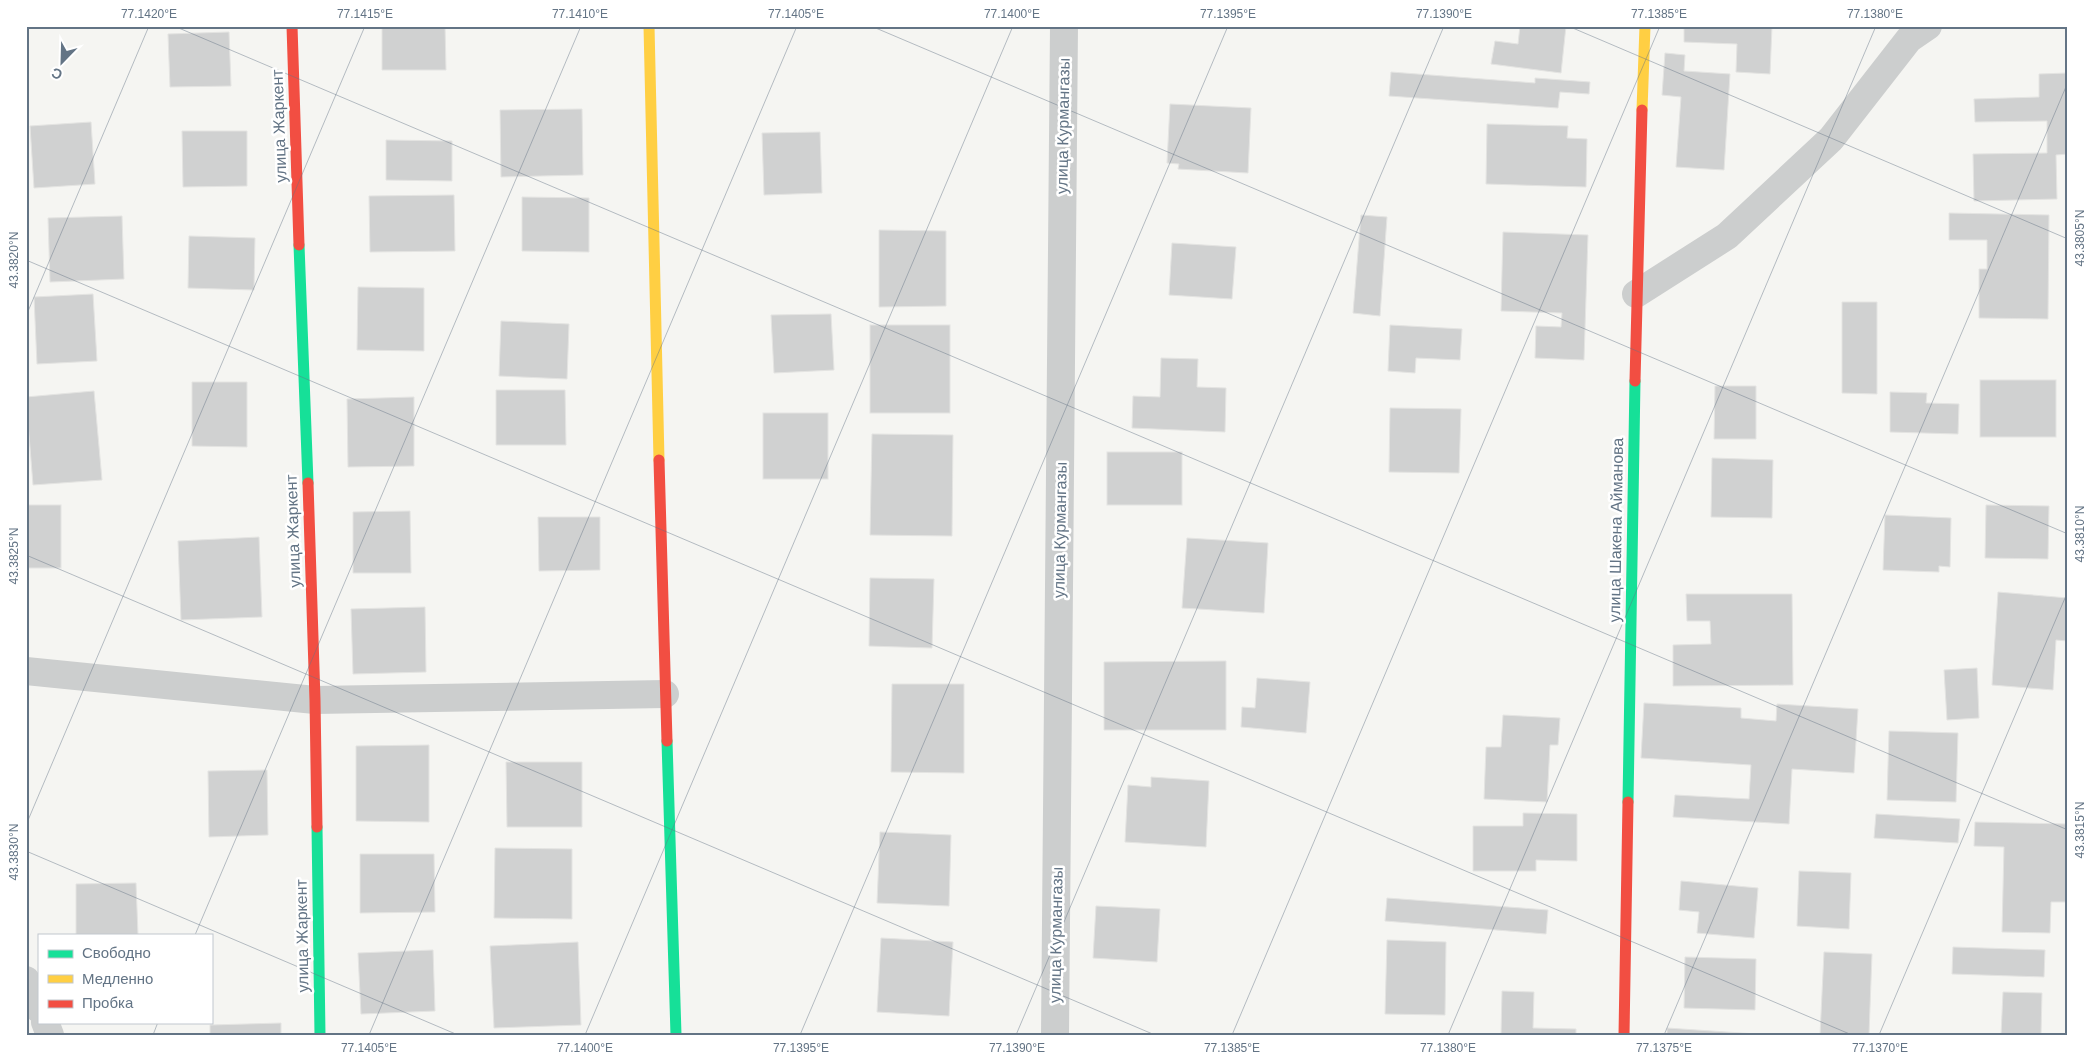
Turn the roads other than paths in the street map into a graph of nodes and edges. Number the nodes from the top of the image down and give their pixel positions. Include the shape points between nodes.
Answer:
1 (292, 26) edge
2 (649, 26) edge
3 (1064, 26) edge
4 (1645, 26) edge
5 (1928, 26) edge
6 (1636, 294) junction
7 (26, 672) edge
8 (665, 694) junction
9 (314, 700) junction
10 (26, 980) edge
11 (38, 1007) edge
12 (320, 1035) edge
13 (676, 1035) edge
14 (1055, 1035) edge
15 (1624, 1035) edge

1 - 9 street, улица Жаркент
2 - 8 street
3 - 14 street, улица Курмангазы
4 - 6 street, улица Шакена Айманова
5 - 6 street via 1909,39 1831,138 1727,236
6 - 15 street, улица Шакена Айманова
7 - 9 street
8 - 9 street
8 - 13 street
9 - 12 street, улица Жаркент
10 - 11 street

